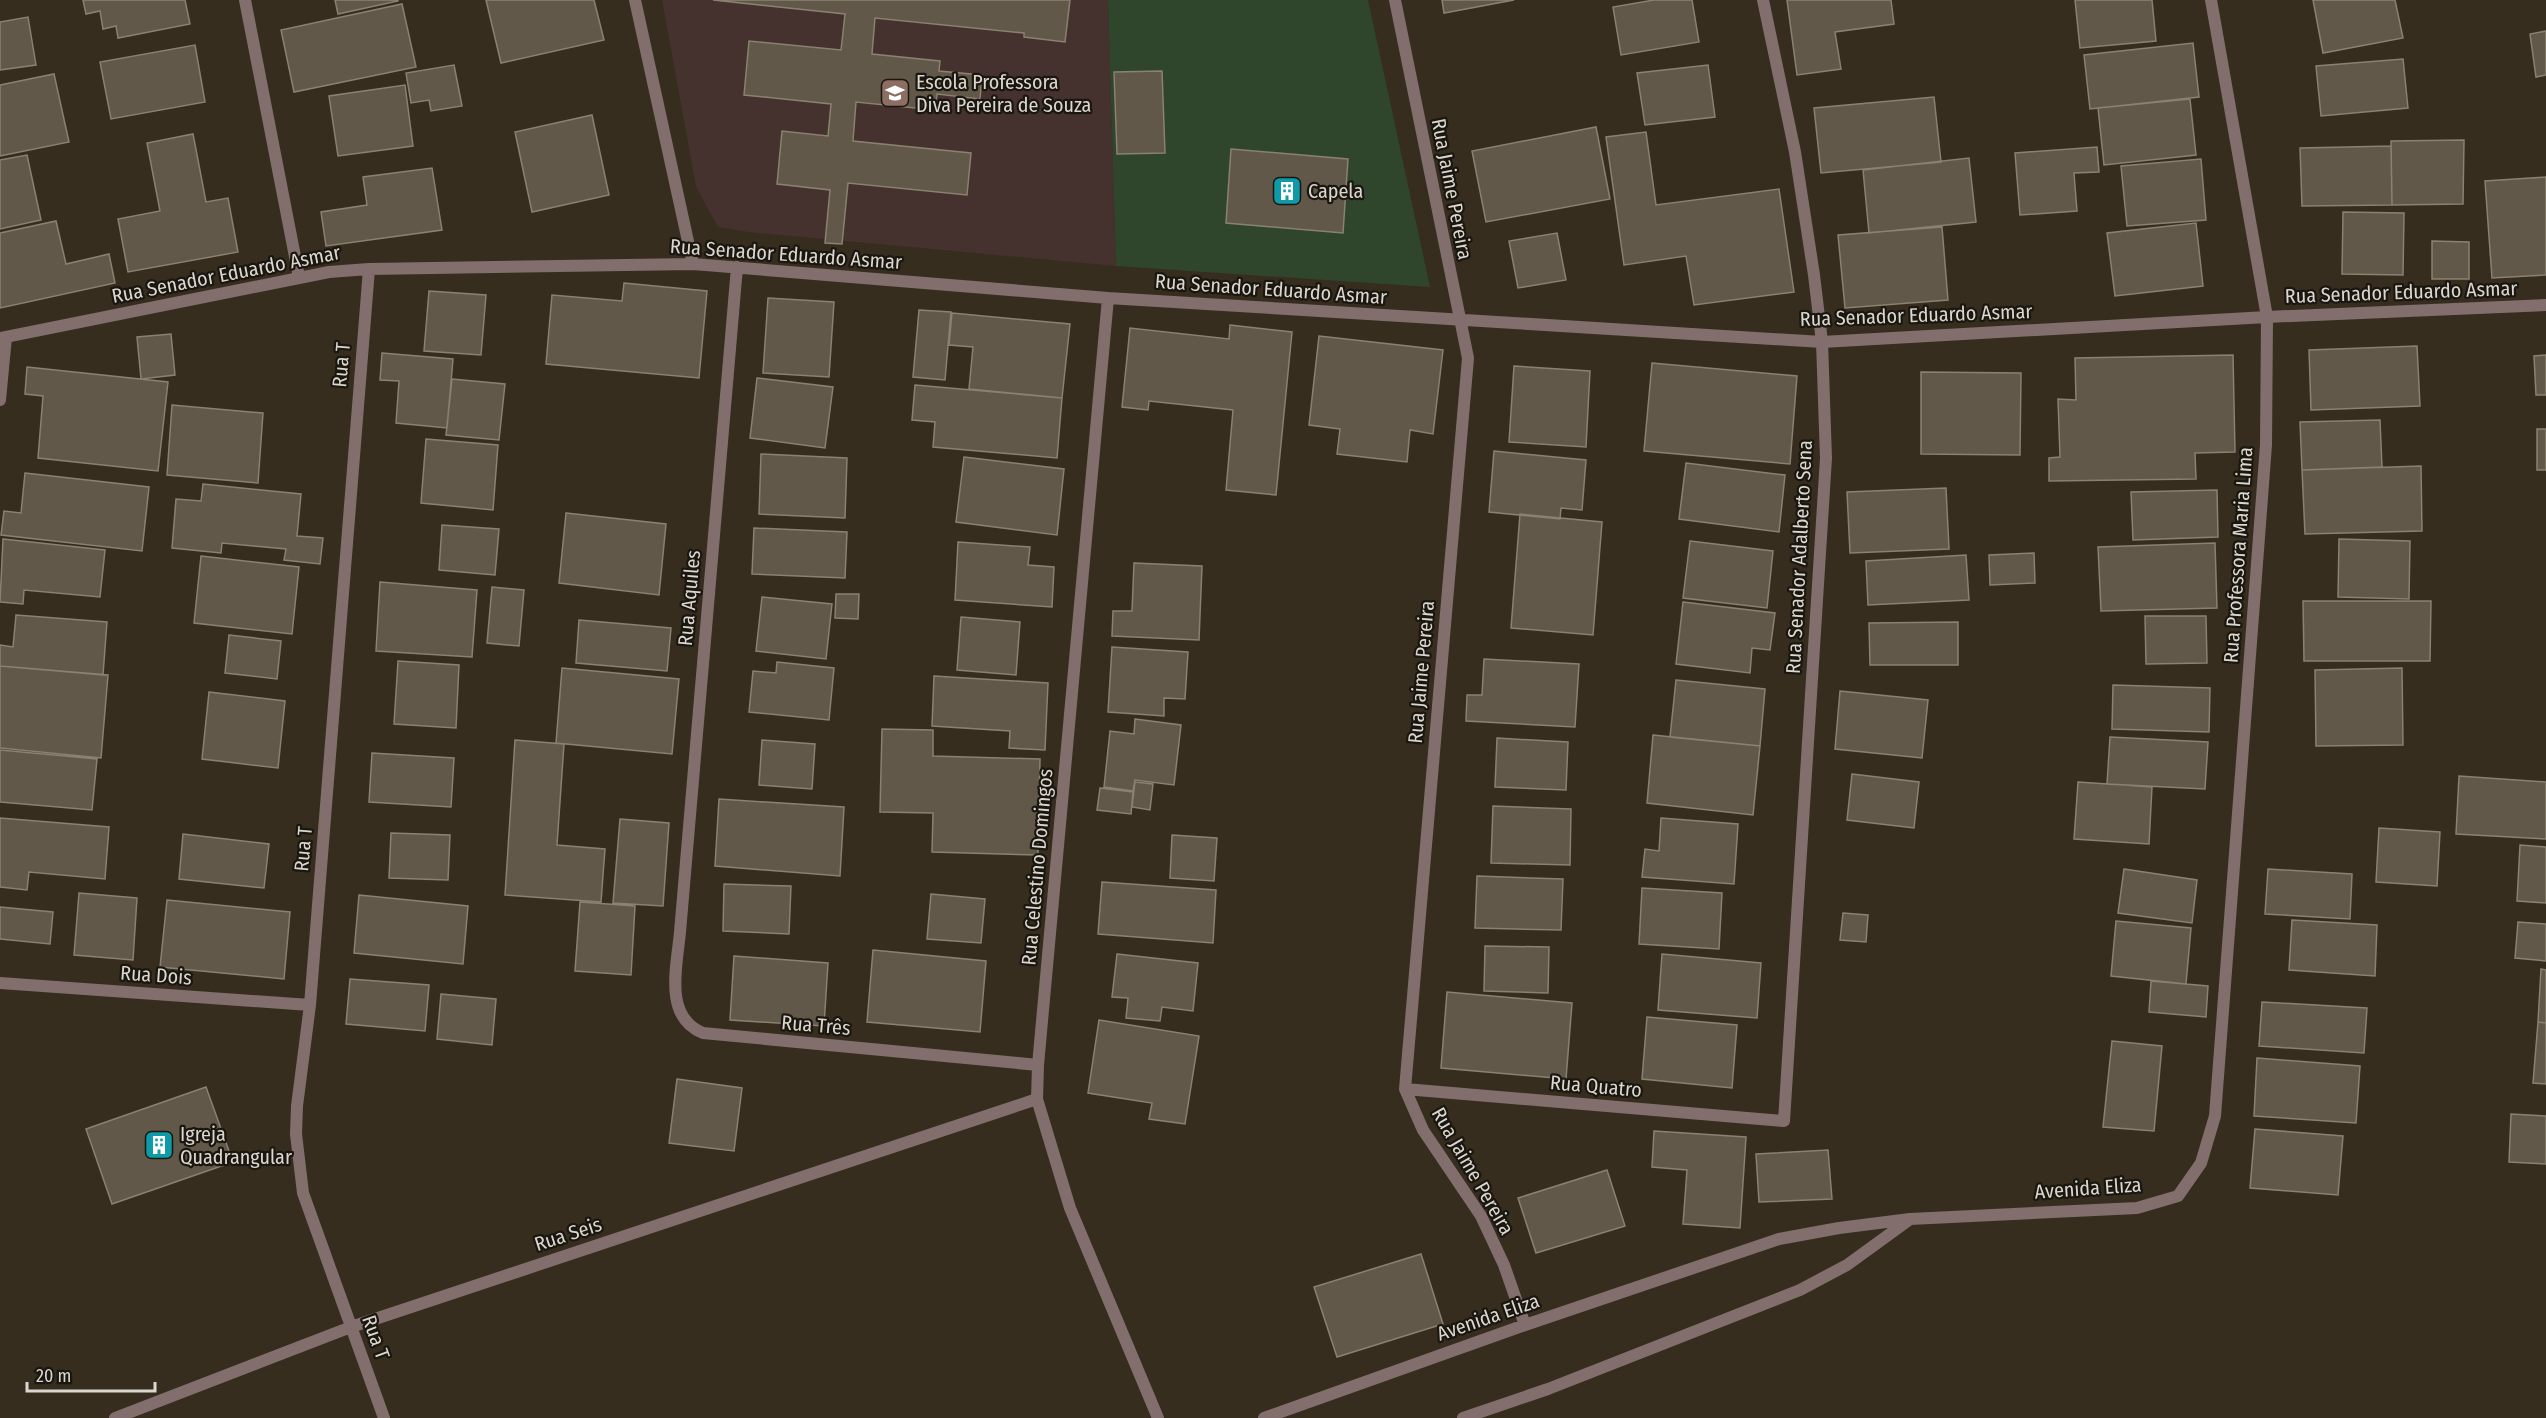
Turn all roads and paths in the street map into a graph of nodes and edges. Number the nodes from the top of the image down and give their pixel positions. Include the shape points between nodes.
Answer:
1 (244, 0) edge
2 (635, 0) edge
3 (1395, 0) edge
4 (1763, 0) edge
5 (2211, 0) edge
6 (693, 264) junction
7 (737, 267) junction
8 (369, 269) junction
9 (299, 277) junction
10 (1108, 298) junction
11 (2546, 305) edge
12 (2267, 317) junction
13 (1458, 320) junction
14 (3, 338) edge
15 (1822, 342) junction
16 (0, 400) edge
17 (680, 932) joint
18 (0, 983) edge
19 (310, 1005) junction
20 (1038, 1065) junction
21 (1405, 1089) junction
22 (1037, 1100) junction
23 (2215, 1116) joint
24 (1784, 1121) joint
25 (1910, 1219) junction
26 (1525, 1325) junction
27 (351, 1327) junction
28 (115, 1418) edge
29 (384, 1418) edge
30 (1158, 1418) edge
31 (1264, 1418) edge
32 (1463, 1418) edge

1 - 9 street
2 - 6 street
3 - 13 street, Rua Jaime Pereira
4 - 15 street, Rua Senador Adalberto Sena via 1796,152
5 - 12 street, Rua Professora Maria Lima
6 - 7 street, Rua Senador Eduardo Asmar
6 - 8 street, Rua Senador Eduardo Asmar
7 - 10 street, Rua Senador Eduardo Asmar
7 - 17 street, Rua Aquiles
8 - 9 street, Rua Senador Eduardo Asmar
8 - 19 street, Rua T
9 - 14 street, Rua Senador Eduardo Asmar
10 - 13 street, Rua Senador Eduardo Asmar
10 - 20 street, Rua Celestino Domingos
11 - 12 street, Rua Senador Eduardo Asmar
12 - 15 street, Rua Senador Eduardo Asmar
12 - 23 street, Rua Professora Maria Lima via 2266,445
13 - 15 street, Rua Senador Eduardo Asmar
13 - 21 street, Rua Jaime Pereira via 1468,358
14 - 16 street
15 - 24 street, Rua Senador Adalberto Sena via 1826,458
17 - 20 street, Rua Três via 678,1012 689,1027 703,1033
18 - 19 street, Rua Dois
19 - 27 street, Rua T via 297,1106 298,1161 303,1193
20 - 22 street, Rua Celestino Domingos
21 - 24 street, Rua Quatro
21 - 26 street, Rua Jaime Pereira via 1423,1130 1481,1216
22 - 27 street, Rua Seis
22 - 30 street, Rua Celestino Domingos via 1070,1208
23 - 25 street, Avenida Eliza via 2201,1163 2178,1196 2138,1208
25 - 26 street, Avenida Eliza via 1779,1239
25 - 32 street via 1847,1265 1800,1290 1548,1389
26 - 31 street, Avenida Eliza
27 - 28 street, Rua Seis
27 - 29 street, Rua T

